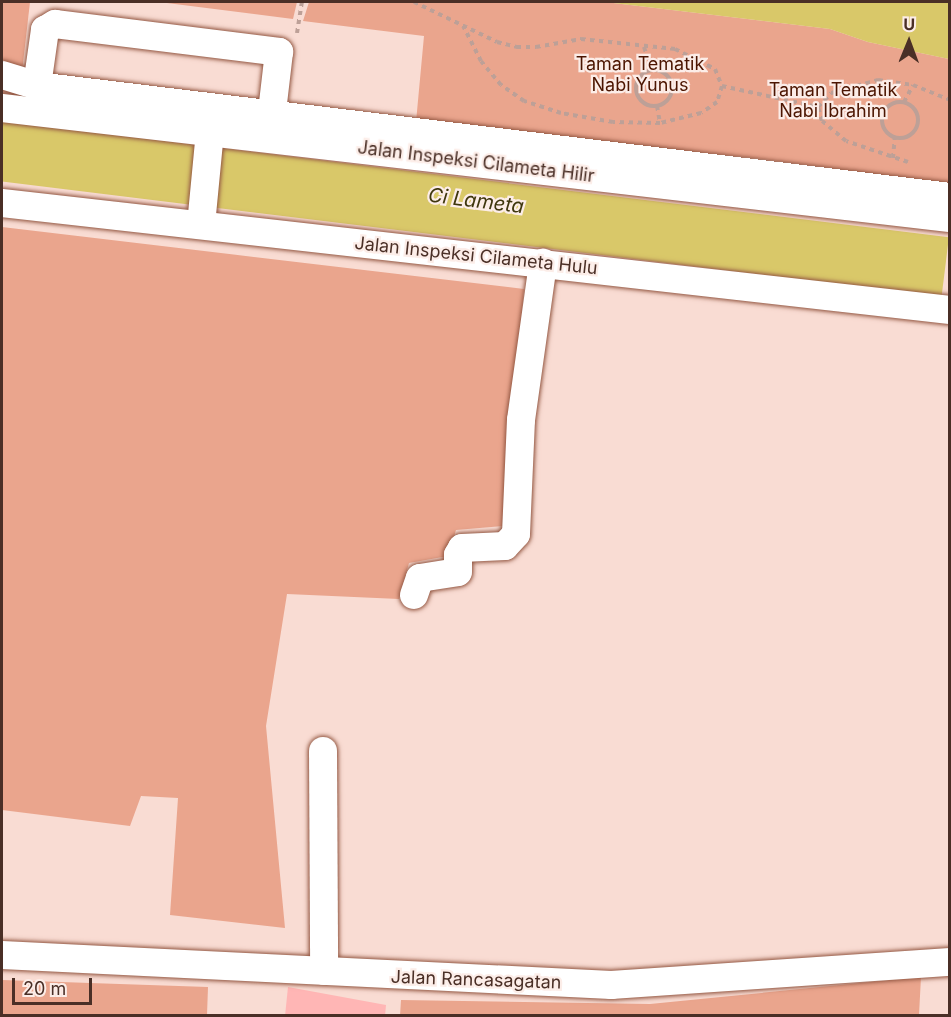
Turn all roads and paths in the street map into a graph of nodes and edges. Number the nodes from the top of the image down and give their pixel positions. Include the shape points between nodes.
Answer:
1 (414, 2) edge
2 (463, 26) junction
3 (644, 46) junction
4 (651, 69) junction
5 (2, 75) edge
6 (913, 85) junction
7 (37, 86) junction
8 (722, 86) junction
9 (950, 100) edge
10 (904, 102) junction
11 (657, 106) junction
12 (818, 107) junction
13 (2, 108) edge
14 (272, 112) junction
15 (660, 123) junction
16 (895, 137) junction
17 (210, 139) junction
18 (892, 158) junction
19 (919, 165) dead end
20 (950, 197) edge
21 (2, 203) edge
22 (202, 217) junction
23 (950, 218) edge
24 (543, 263) junction
25 (950, 310) edge
26 (414, 595) dead end
27 (323, 751) dead end
28 (2, 955) edge
29 (950, 962) edge
30 (324, 971) junction

1 - 2 path
2 - 3 path via 517,46 581,39
2 - 15 path via 481,61 501,85 524,102 613,122
3 - 4 path
3 - 8 path via 675,49 697,57 715,69
4 - 11 path via 640,76 636,88 640,99
4 - 11 path via 667,75 672,84 670,96
5 - 7 street
6 - 9 path
6 - 10 path
6 - 12 path via 878,80 855,84 831,93
7 - 14 street
7 - 14 street via 45,30 55,24 279,52
8 - 12 path
8 - 15 path via 717,102 701,113
10 - 16 path via 888,107 882,118 885,130
10 - 16 path via 917,113 918,125 906,137
11 - 15 path
12 - 18 path via 822,121 846,141
13 - 17 street, Jalan Inspeksi Cilameta Hilir
14 - 20 street
16 - 18 path
17 - 22 street
17 - 23 street, Jalan Inspeksi Cilameta Hilir
18 - 19 path
21 - 22 street, Jalan Inspeksi Cilameta Hulu
22 - 24 street, Jalan Inspeksi Cilameta Hulu
24 - 25 street, Jalan Inspeksi Cilameta Hulu
24 - 26 street via 521,420 516,534 505,546 462,548 458,572 420,578
27 - 30 street
28 - 30 street, Jalan Rancasagatan
29 - 30 street, Jalan Rancasagatan via 611,985

